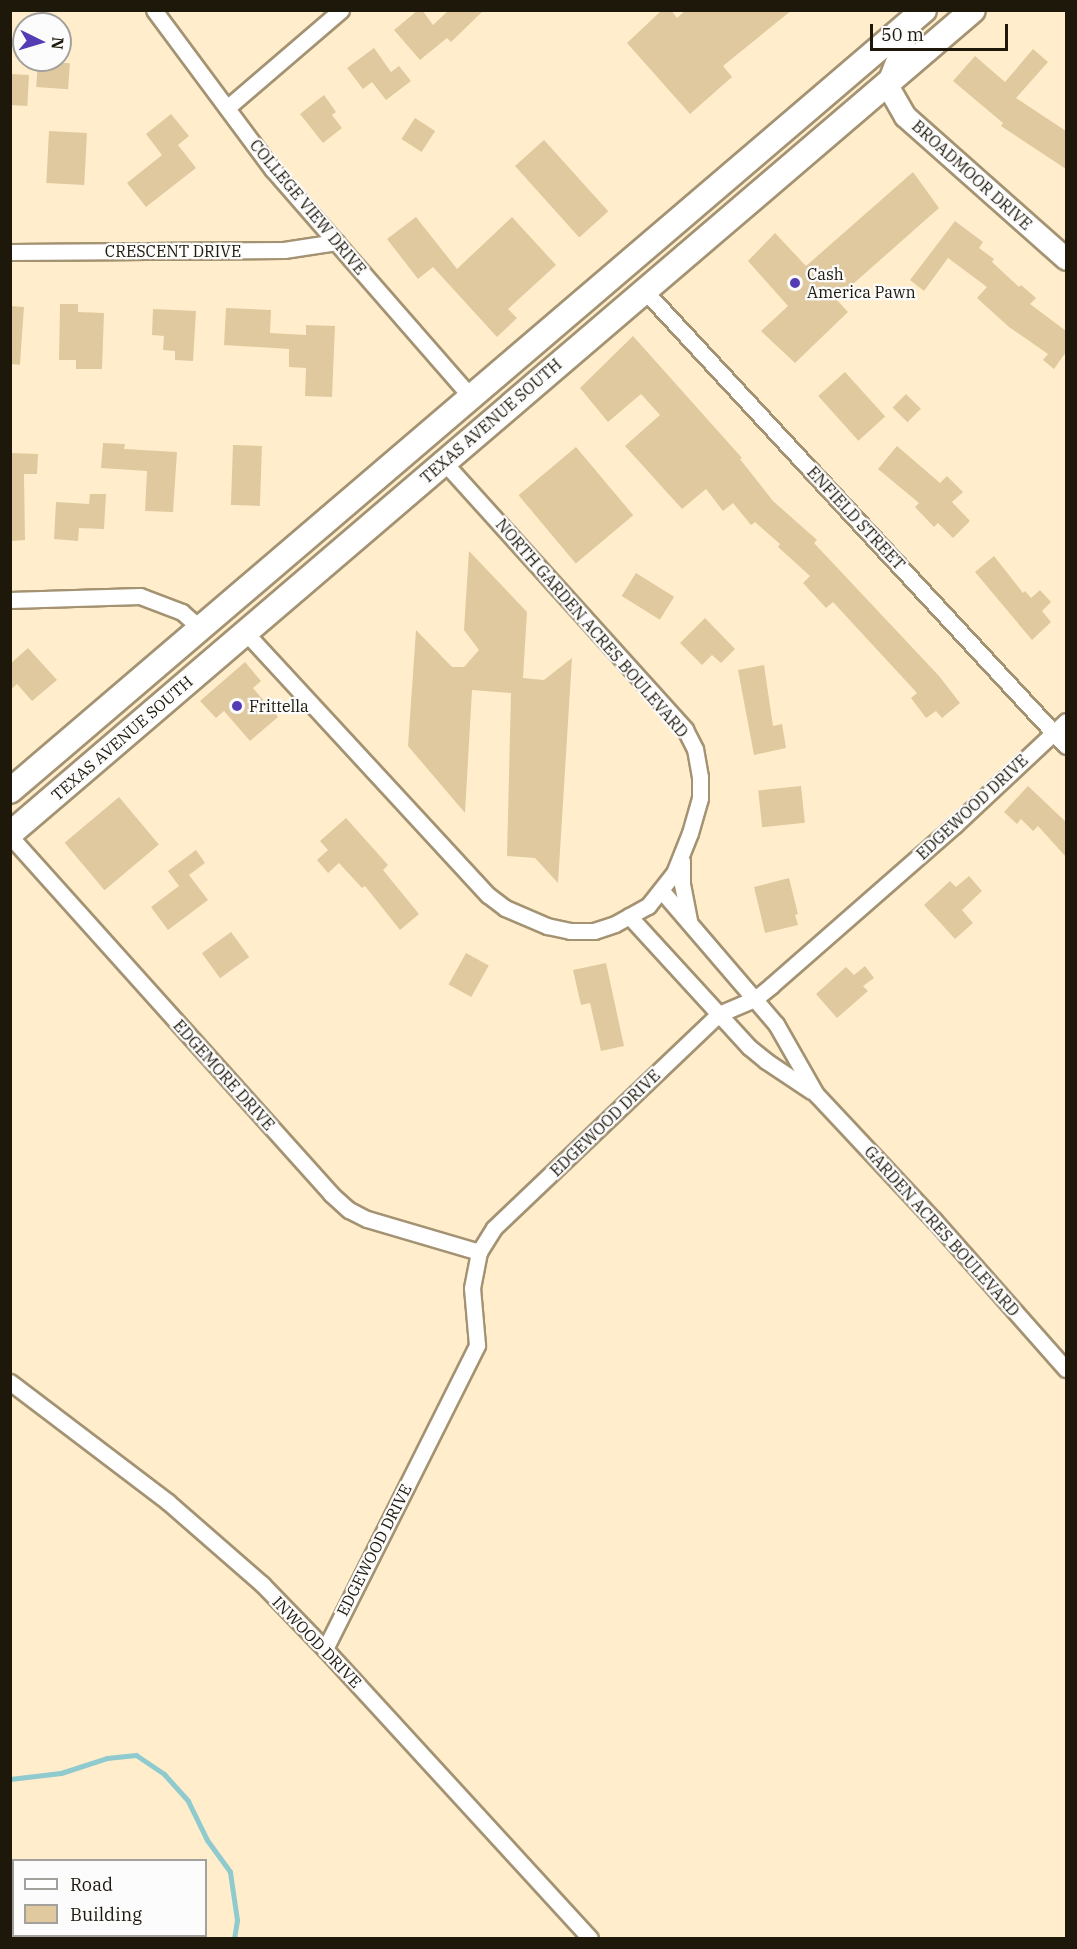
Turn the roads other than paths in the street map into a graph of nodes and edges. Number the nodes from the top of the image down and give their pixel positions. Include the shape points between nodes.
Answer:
1 (154, 10) edge
2 (341, 10) edge
3 (973, 10) edge
4 (916, 13) edge
5 (887, 85) junction
6 (228, 107) junction
7 (336, 242) junction
8 (10, 252) edge
9 (1066, 259) edge
10 (645, 290) junction
11 (471, 397) junction
12 (444, 462) junction
13 (374, 480) junction
14 (10, 600) edge
15 (201, 629) junction
16 (246, 633) junction
17 (1066, 721) edge
18 (1054, 732) junction
19 (1066, 746) edge
20 (10, 791) edge
21 (10, 835) edge
22 (682, 858) junction
23 (661, 890) junction
24 (629, 916) junction
25 (690, 923) junction
26 (755, 999) junction
27 (719, 1014) junction
28 (816, 1094) junction
29 (479, 1252) junction
30 (1066, 1369) edge
31 (10, 1382) edge
32 (325, 1649) junction
33 (590, 1938) edge

1 - 6 street, COLLEGE VIEW DRIVE
2 - 6 street
3 - 5 main road, TEXAS AVENUE SOUTH
4 - 5 street
4 - 11 main road, TEXAS AVENUE SOUTH
5 - 9 street, BROADMOOR DRIVE via 905,116
5 - 10 main road, TEXAS AVENUE SOUTH
6 - 7 street, COLLEGE VIEW DRIVE via 273,170
7 - 8 street, CRESCENT DRIVE via 284,250
7 - 11 street, COLLEGE VIEW DRIVE
10 - 12 main road, TEXAS AVENUE SOUTH
10 - 18 street, ENFIELD STREET
11 - 13 main road, TEXAS AVENUE SOUTH
12 - 16 main road, TEXAS AVENUE SOUTH
12 - 22 street, NORTH GARDEN ACRES BOULEVARD via 685,729 696,749 700,798
13 - 15 main road, TEXAS AVENUE SOUTH
13 - 16 main road via 366,508 245,612 242,622
14 - 15 street via 140,597 182,612
15 - 20 main road, TEXAS AVENUE SOUTH
16 - 21 main road, TEXAS AVENUE SOUTH
16 - 24 street via 496,902 547,926 570,931 594,931
17 - 18 street, EDGEWOOD DRIVE
18 - 19 street, ENFIELD STREET
18 - 26 street, EDGEWOOD DRIVE via 955,825
21 - 29 street, EDGEMORE DRIVE via 331,1194 367,1219
22 - 23 street, NORTH GARDEN ACRES BOULEVARD
22 - 25 street via 682,884
23 - 24 street, NORTH GARDEN ACRES BOULEVARD via 648,906
23 - 25 street, GARDEN ACRES BOULEVARD
24 - 27 street, GARDEN ACRES BOULEVARD
25 - 26 street, GARDEN ACRES BOULEVARD
26 - 27 street, EDGEWOOD DRIVE
26 - 28 street, GARDEN ACRES BOULEVARD via 776,1024
27 - 28 street, GARDEN ACRES BOULEVARD via 766,1062
27 - 29 street, EDGEWOOD DRIVE via 494,1228
28 - 30 street, GARDEN ACRES BOULEVARD
29 - 32 street, EDGEWOOD DRIVE via 472,1288 477,1344
31 - 32 street, INWOOD DRIVE via 168,1502 262,1584
32 - 33 street, INWOOD DRIVE

